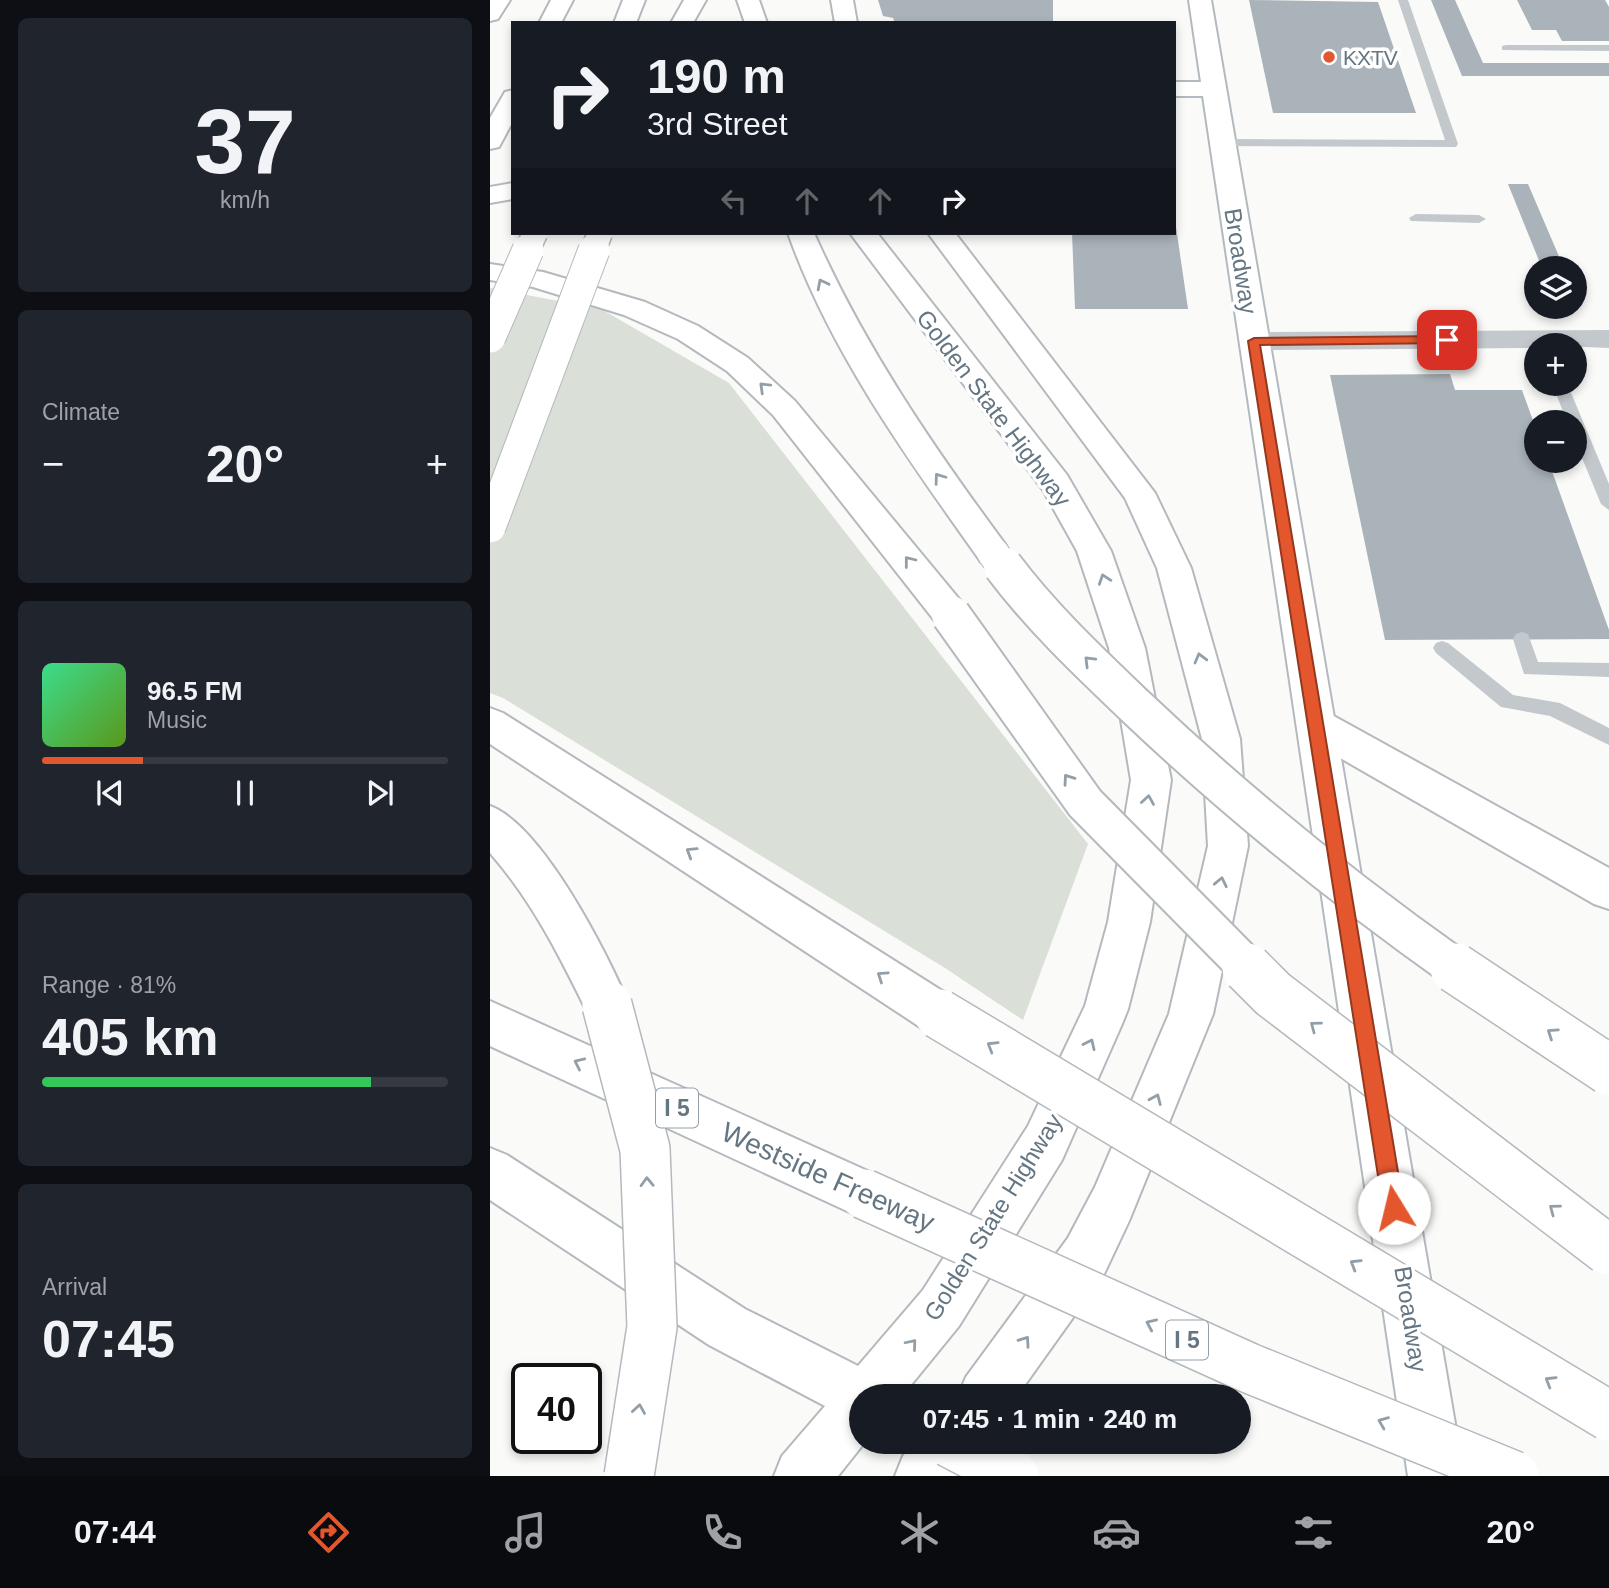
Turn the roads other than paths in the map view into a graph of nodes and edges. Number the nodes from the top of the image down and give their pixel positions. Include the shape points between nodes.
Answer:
1 (499, 0) edge
2 (562, 0) edge
3 (634, 0) edge
4 (695, 0) edge
5 (739, 0) edge
6 (748, 0) edge
7 (842, 0) edge
8 (1200, 0) edge
9 (1403, 0) edge
10 (490, 13) edge
11 (551, 21) edge
12 (626, 21) edge
13 (683, 21) edge
14 (740, 21) edge
15 (754, 21) edge
16 (846, 21) edge
17 (1506, 47) dead end
18 (1609, 48) edge
19 (1176, 89) edge
20 (1215, 89) junction
21 (511, 101) edge
22 (490, 142) edge
23 (1223, 143) junction
24 (511, 191) edge
25 (490, 195) edge
26 (1416, 218) dead end
27 (1479, 219) dead end
28 (534, 235) edge
29 (599, 235) edge
30 (802, 235) edge
31 (865, 235) edge
32 (943, 235) edge
33 (490, 272) edge
34 (490, 337) edge
35 (1609, 339) edge
36 (1254, 341) junction
37 (1587, 341) edge
38 (1524, 346) edge
39 (1564, 396) edge
40 (1609, 504) edge
41 (490, 527) edge
42 (1522, 639) dead end
43 (1442, 648) dead end
44 (1609, 670) edge
45 (490, 724) edge
46 (1317, 725) junction
47 (1609, 737) edge
48 (490, 824) edge
49 (1609, 890) edge
50 (490, 1023) edge
51 (1609, 1070) edge
52 (490, 1172) edge
53 (490, 1201) edge
54 (1609, 1250) edge
55 (727, 1326) junction
56 (878, 1384) edge
57 (994, 1384) edge
58 (849, 1390) edge
59 (1609, 1416) edge
60 (849, 1419) edge
61 (940, 1454) edge
62 (972, 1454) edge
63 (629, 1476) edge
64 (802, 1476) edge
65 (923, 1476) edge
66 (1014, 1476) edge
67 (1436, 1476) edge
68 (1514, 1476) edge

1 - 10 main road
2 - 11 main road
3 - 12 main road
4 - 13 main road
5 - 14 main road
6 - 15 main road
7 - 16 main road
8 - 20 main road, Broadway
9 - 23 lane via 1452,144
17 - 18 lane
19 - 20 main road
20 - 23 main road, Broadway
21 - 22 main road
23 - 36 main road, Broadway
24 - 25 main road
26 - 27 lane
28 - 34 main road, bridge
29 - 41 main road, bridge
51 -> 30 main road, bridge via 1451,966 1294,848 1182,754 1079,651 1004,568 910,439 820,281
56 -> 31 main road, Golden State Highway via 941,1308 1045,1143 1068,1094 1106,1009 1129,922 1151,780 1127,648 1094,551 1055,483
57 -> 32 main road via 1086,1256 1112,1204 1191,1014 1228,846 1221,739 1174,568 1145,505
54 -> 33 main road, bridge via 1273,994 1085,803 951,615 762,384 680,326 632,306 547,282
35 - 37 street
36 - 38 street
36 - 46 main road, Broadway
39 - 40 lane
42 - 44 lane via 1531,668
43 - 47 lane via 1508,702 1553,709
59 -> 45 main road, bridge via 939,1014
46 - 49 main road
46 - 67 main road, Broadway
63 -> 48 main road, bridge via 652,1328 645,1149 607,1005 566,925 524,862
68 -> 50 main road, Westside Freeway / I 5, bridge via 1249,1368
52 - 55 main road
53 - 55 main road
55 - 58 main road
60 - 64 main road
61 - 65 main road
62 - 66 main road, bridge

